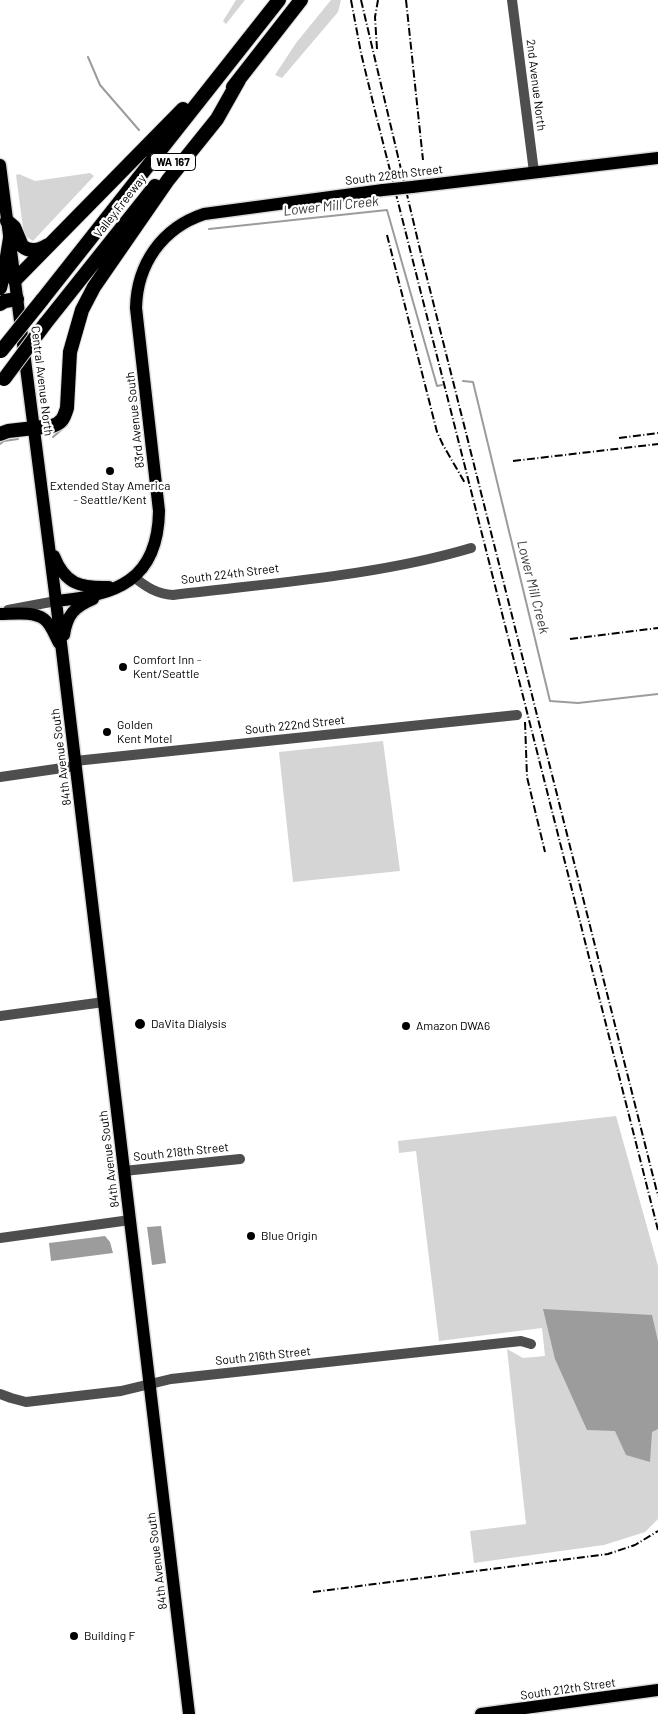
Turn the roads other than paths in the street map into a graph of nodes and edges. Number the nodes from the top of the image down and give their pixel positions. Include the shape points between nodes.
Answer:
1 (280, 0) edge
2 (301, 0) edge
3 (512, 0) edge
4 (231, 60) junction
5 (239, 80) junction
6 (658, 158) edge
7 (0, 165) edge
8 (534, 172) junction
9 (4, 214) edge
10 (10, 238) junction
11 (53, 242) junction
12 (149, 255) joint
13 (15, 280) junction
14 (0, 288) edge
15 (17, 299) junction
16 (0, 304) edge
17 (0, 352) edge
18 (2, 382) edge
19 (34, 428) junction
20 (0, 434) edge
21 (48, 542) junction
22 (471, 548) dead end
23 (134, 577) junction
24 (120, 586) junction
25 (105, 593) junction
26 (56, 601) junction
27 (0, 613) edge
28 (62, 648) junction
29 (517, 715) dead end
30 (75, 763) junction
31 (0, 777) edge
32 (104, 1002) junction
33 (0, 1016) edge
34 (240, 1159) dead end
35 (124, 1171) junction
36 (130, 1220) junction
37 (0, 1238) edge
38 (531, 1344) dead end
39 (150, 1384) junction
40 (0, 1394) edge
41 (658, 1690) edge
42 (189, 1714) edge
43 (481, 1714) edge

1 - 4 highway, Valley Freeway / WA 167
2 - 5 highway, Valley Freeway / WA 167
3 - 8 street, 2nd Avenue North
4 - 11 highway
4 - 17 highway, Valley Freeway / WA 167, bridge
5 - 18 highway, Valley Freeway / WA 167, bridge
5 - 19 highway via 217,119 168,180 94,287 82,310 70,352 65,417 57,425
6 - 8 main road, South 228th Street
7 - 9 main road, Central Avenue North
8 - 12 main road, South 228th Street, bridge via 204,214 171,232
9 - 10 main road, Central Avenue North
9 - 11 highway via 26,249 34,250
10 - 13 main road, Central Avenue North
10 - 14 highway
11 - 13 highway
12 - 23 main road, 83rd Avenue South via 140,278 136,308 159,519 152,552
13 - 15 main road, Central Avenue North
15 - 16 highway
15 - 19 main road, Central Avenue North
19 - 20 highway
19 - 21 main road, Central Avenue North
21 - 24 main road via 62,573 72,582 88,587
21 - 26 main road, Central Avenue North
22 - 23 street, South 224th Street via 409,564 173,595 151,589
23 - 24 main road
24 - 25 main road
25 - 26 main road
25 - 28 main road via 85,602 67,618
26 - 27 street
26 - 28 main road, 84th Avenue South
27 - 28 main road via 39,616 46,620
28 - 30 main road, 84th Avenue South
29 - 30 street, South 222nd Street
30 - 31 street, South 222nd Street
30 - 32 main road, 84th Avenue South
32 - 33 street
32 - 35 main road, 84th Avenue South
34 - 35 street, South 218th Street
35 - 36 main road, 84th Avenue South
36 - 37 street
36 - 39 main road, 84th Avenue South
38 - 39 street, South 216th Street via 521,1341 171,1379
39 - 40 street, South 216th Street via 121,1391 26,1402
39 - 42 main road, 84th Avenue South
41 - 43 main road, South 212th Street

